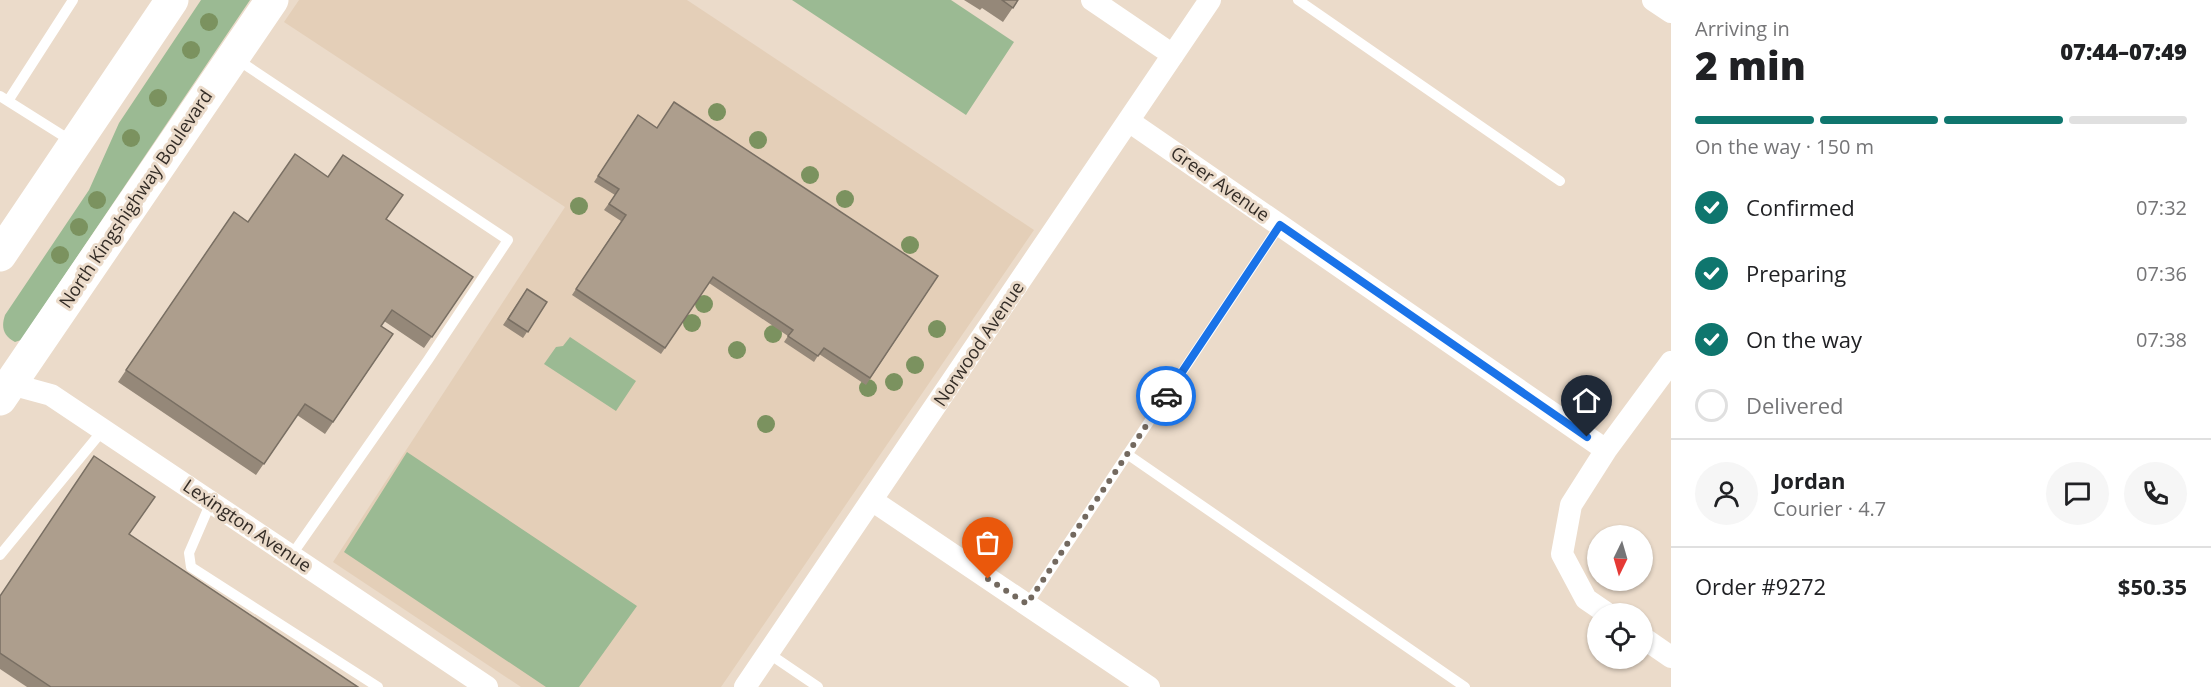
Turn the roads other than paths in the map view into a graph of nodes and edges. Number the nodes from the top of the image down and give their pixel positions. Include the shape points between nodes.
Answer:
1 (73, 0) edge
2 (172, 0) edge
3 (272, 0) edge
4 (1092, 0) edge
5 (1210, 0) edge
6 (1298, 0) edge
7 (1653, 0) edge
8 (1671, 12) edge
9 (1173, 55) junction
10 (233, 57) junction
11 (4, 99) edge
12 (1130, 122) junction
13 (76, 143) junction
14 (1560, 181) dead end
15 (1280, 225) junction
16 (0, 255) edge
17 (1671, 362) edge
18 (3, 388) edge
19 (103, 429) junction
20 (1606, 450) junction
21 (1127, 454) junction
22 (873, 501) junction
23 (212, 502) junction
24 (0, 555) edge
25 (291, 556) junction
26 (1592, 603) edge
27 (1027, 604) junction
28 (1653, 645) edge
29 (768, 653) junction
30 (1671, 657) edge
31 (378, 687) edge
32 (487, 687) edge
33 (745, 687) edge
34 (818, 687) edge
35 (1149, 687) edge
36 (1464, 687) edge

1 - 11 lane
2 - 13 main road
3 - 10 main road, North Kingshighway Boulevard
4 - 9 street
5 - 9 street, Norwood Avenue
6 - 14 lane
7 - 8 street
9 - 12 street, Norwood Avenue
10 - 18 main road, North Kingshighway Boulevard
10 - 25 lane via 508,240
11 - 13 lane
12 - 15 street, Greer Avenue
12 - 22 street, Norwood Avenue
13 - 16 main road
15 - 20 street, Greer Avenue
15 - 21 lane
17 - 20 street
18 - 19 street, Lexington Avenue via 51,395
19 - 23 street, Lexington Avenue
19 - 24 lane
20 - 26 street via 1571,505 1562,554
21 - 27 lane
21 - 36 lane
22 - 27 street
22 - 29 street, Norwood Avenue
23 - 25 street, Lexington Avenue
23 - 31 lane via 189,554 191,567
25 - 32 street, Lexington Avenue
27 - 35 street
28 - 30 street
29 - 33 street, Norwood Avenue
29 - 34 lane

